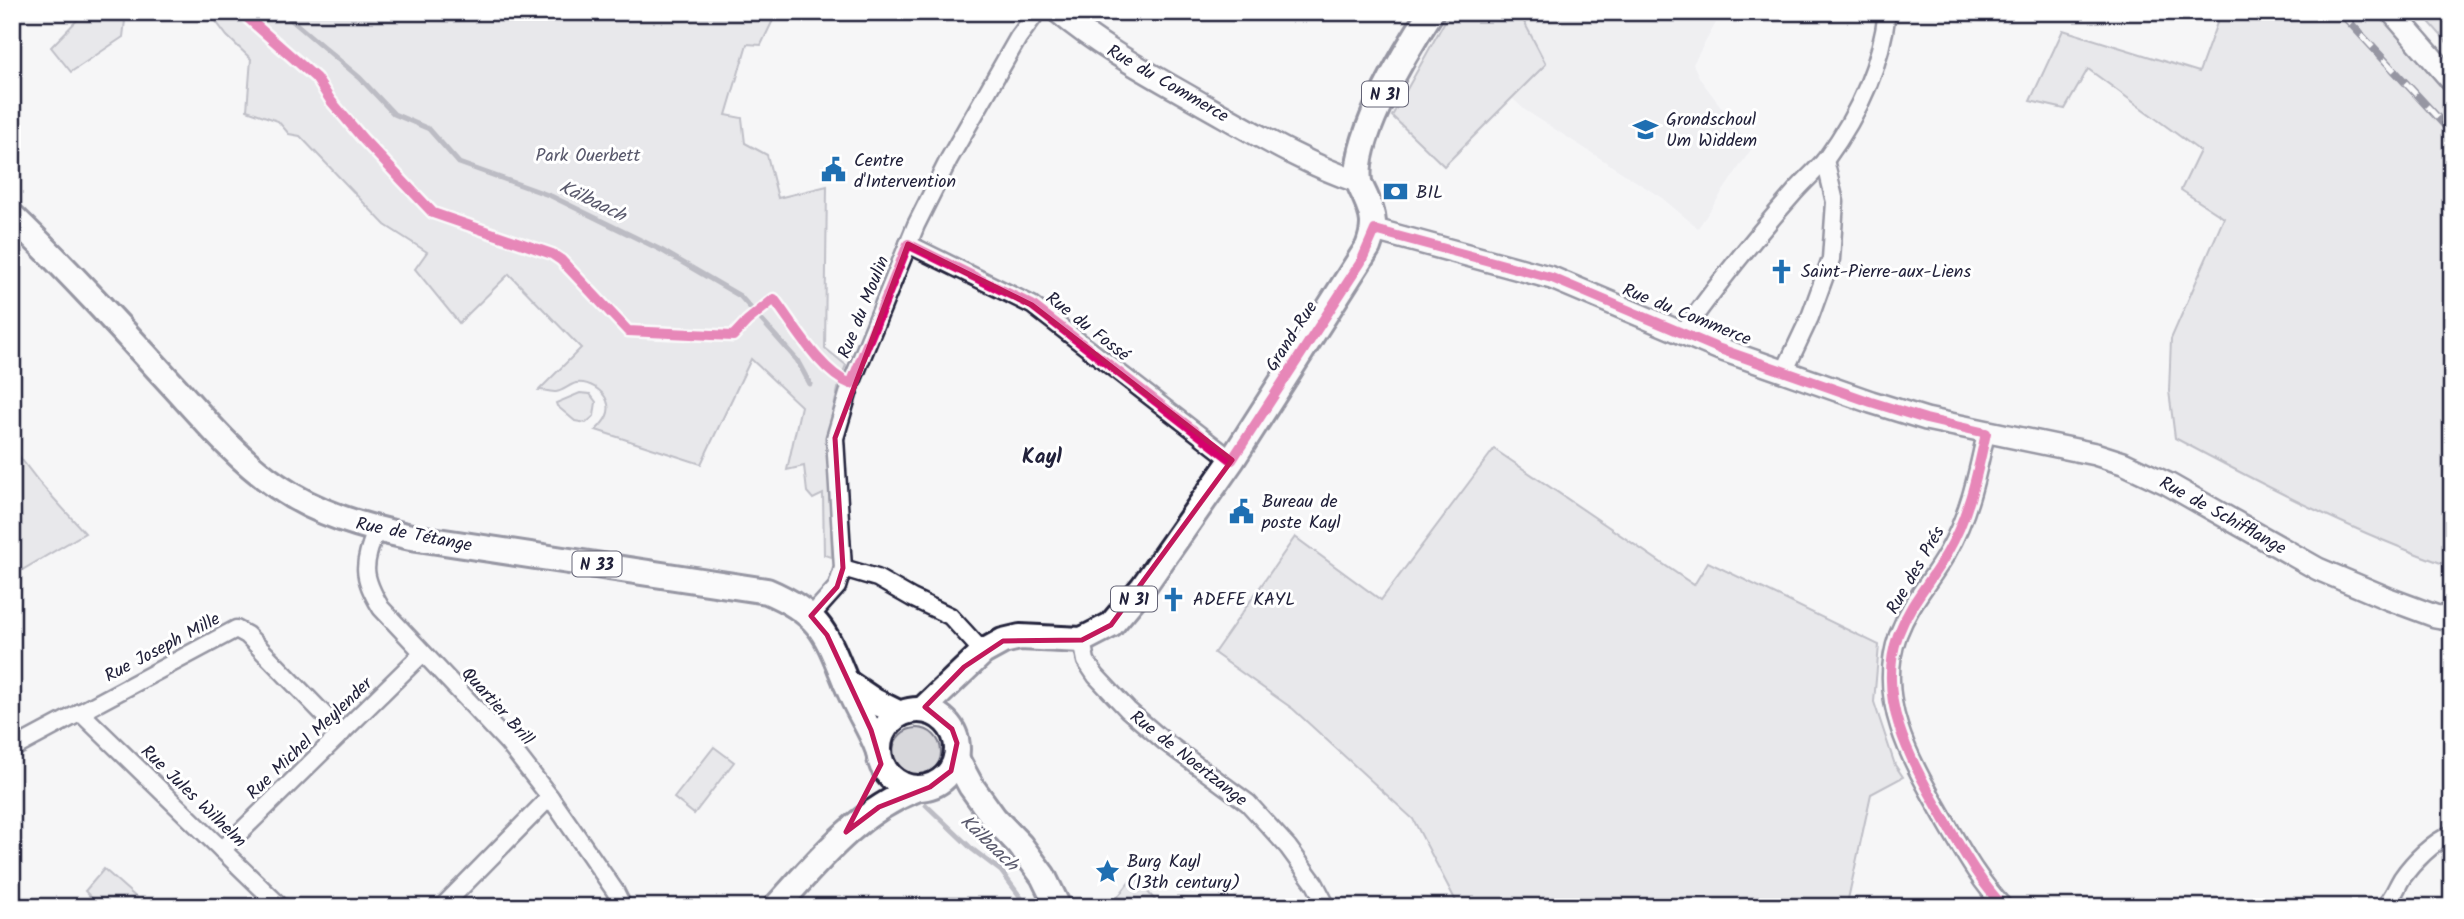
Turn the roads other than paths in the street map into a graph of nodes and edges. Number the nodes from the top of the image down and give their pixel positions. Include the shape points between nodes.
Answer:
1 (1038, 12) edge
2 (1058, 12) edge
3 (1431, 12) edge
4 (1887, 12) edge
5 (2392, 12) edge
6 (2452, 81) edge
7 (1825, 160) junction
8 (1359, 182) junction
9 (12, 216) edge
10 (1375, 230) junction
11 (908, 244) junction
12 (1683, 332) junction
13 (1785, 370) junction
14 (1986, 433) junction
15 (1232, 460) junction
16 (376, 530) junction
17 (843, 568) junction
18 (811, 616) junction
19 (2452, 620) edge
20 (1082, 640) junction
21 (423, 653) junction
22 (973, 659) junction
23 (846, 682) junction
24 (80, 712) junction
25 (911, 712) junction
26 (952, 729) junction
27 (342, 733) junction
28 (12, 749) edge
29 (879, 756) junction
30 (956, 758) junction
31 (923, 788) junction
32 (550, 797) junction
33 (993, 818) junction
34 (846, 832) junction
35 (2452, 835) edge
36 (222, 850) junction
37 (281, 907) edge
38 (442, 907) edge
39 (623, 907) edge
40 (776, 907) edge
41 (1058, 907) edge
42 (1327, 907) edge
43 (2004, 907) edge
44 (2384, 907) edge

1 - 11 street, Rue du Moulin via 1018,38 949,159
2 - 8 street, Rue du Commerce via 1121,57 1220,114 1331,173
3 - 8 main road, N 31 via 1372,121 1361,153
4 - 7 street via 1866,93
5 - 6 street
7 - 12 street via 1793,193
7 - 13 street via 1835,202 1831,259
8 - 10 main road, N 31
9 - 16 main road, Rue de Tétange / N 33 via 239,456 278,487 325,513
10 - 12 street, Rue du Commerce via 1552,278
10 - 15 main road, Grand-Rue / N 31 via 1361,262
11 - 15 street, Rue du Fossé via 1032,305
11 - 17 street, Rue du Moulin via 851,384 835,438
12 - 13 street, Rue du Commerce
13 - 14 street, Rue du Commerce via 1882,406
14 - 19 street, Rue de Schifflange via 2123,463 2318,569
14 - 43 street, Rue des Prés via 1966,516 1911,604 1897,638 1891,672 1895,715 1910,758 1975,871
15 - 20 main road, Grand-Rue / N 31 via 1143,587 1111,625
16 - 18 main road, Rue de Tétange / N 33 via 767,591
16 - 21 street, Quartier Brill via 365,560 367,585 381,608
17 - 18 street via 837,587
17 - 22 street via 877,578 950,616
18 - 23 main road, Rue de Tétange / N 33 via 827,635
20 - 22 main road via 1020,637 1003,641
20 - 42 street, Rue de Noertzange via 1091,668 1128,710 1248,803 1288,847
21 - 27 street, Rue Michel Meylender
21 - 32 street, Quartier Brill via 508,743
22 - 25 main road
22 - 26 main road via 955,699
23 - 25 main road via 874,701
23 - 29 main road, N 33
24 - 27 street, Rue Joseph Mille via 236,629
24 - 28 street, Rue Joseph Mille
24 - 36 street, Rue Jules Wilhelm
25 - 26 main road via 934,713
25 - 29 main road via 884,729
26 - 30 main road
27 - 36 street, Rue Michel Meylender
29 - 31 main road via 889,777 901,786
29 - 34 main road via 869,796
30 - 31 main road via 942,781
30 - 33 main road
31 - 33 main road via 960,799
31 - 34 main road via 879,807
32 - 38 street
32 - 39 street, Quartier Brill
33 - 41 main road via 1043,876
34 - 40 main road
35 - 44 street via 2438,840 2402,878
36 - 37 street, Rue Jules Wilhelm

